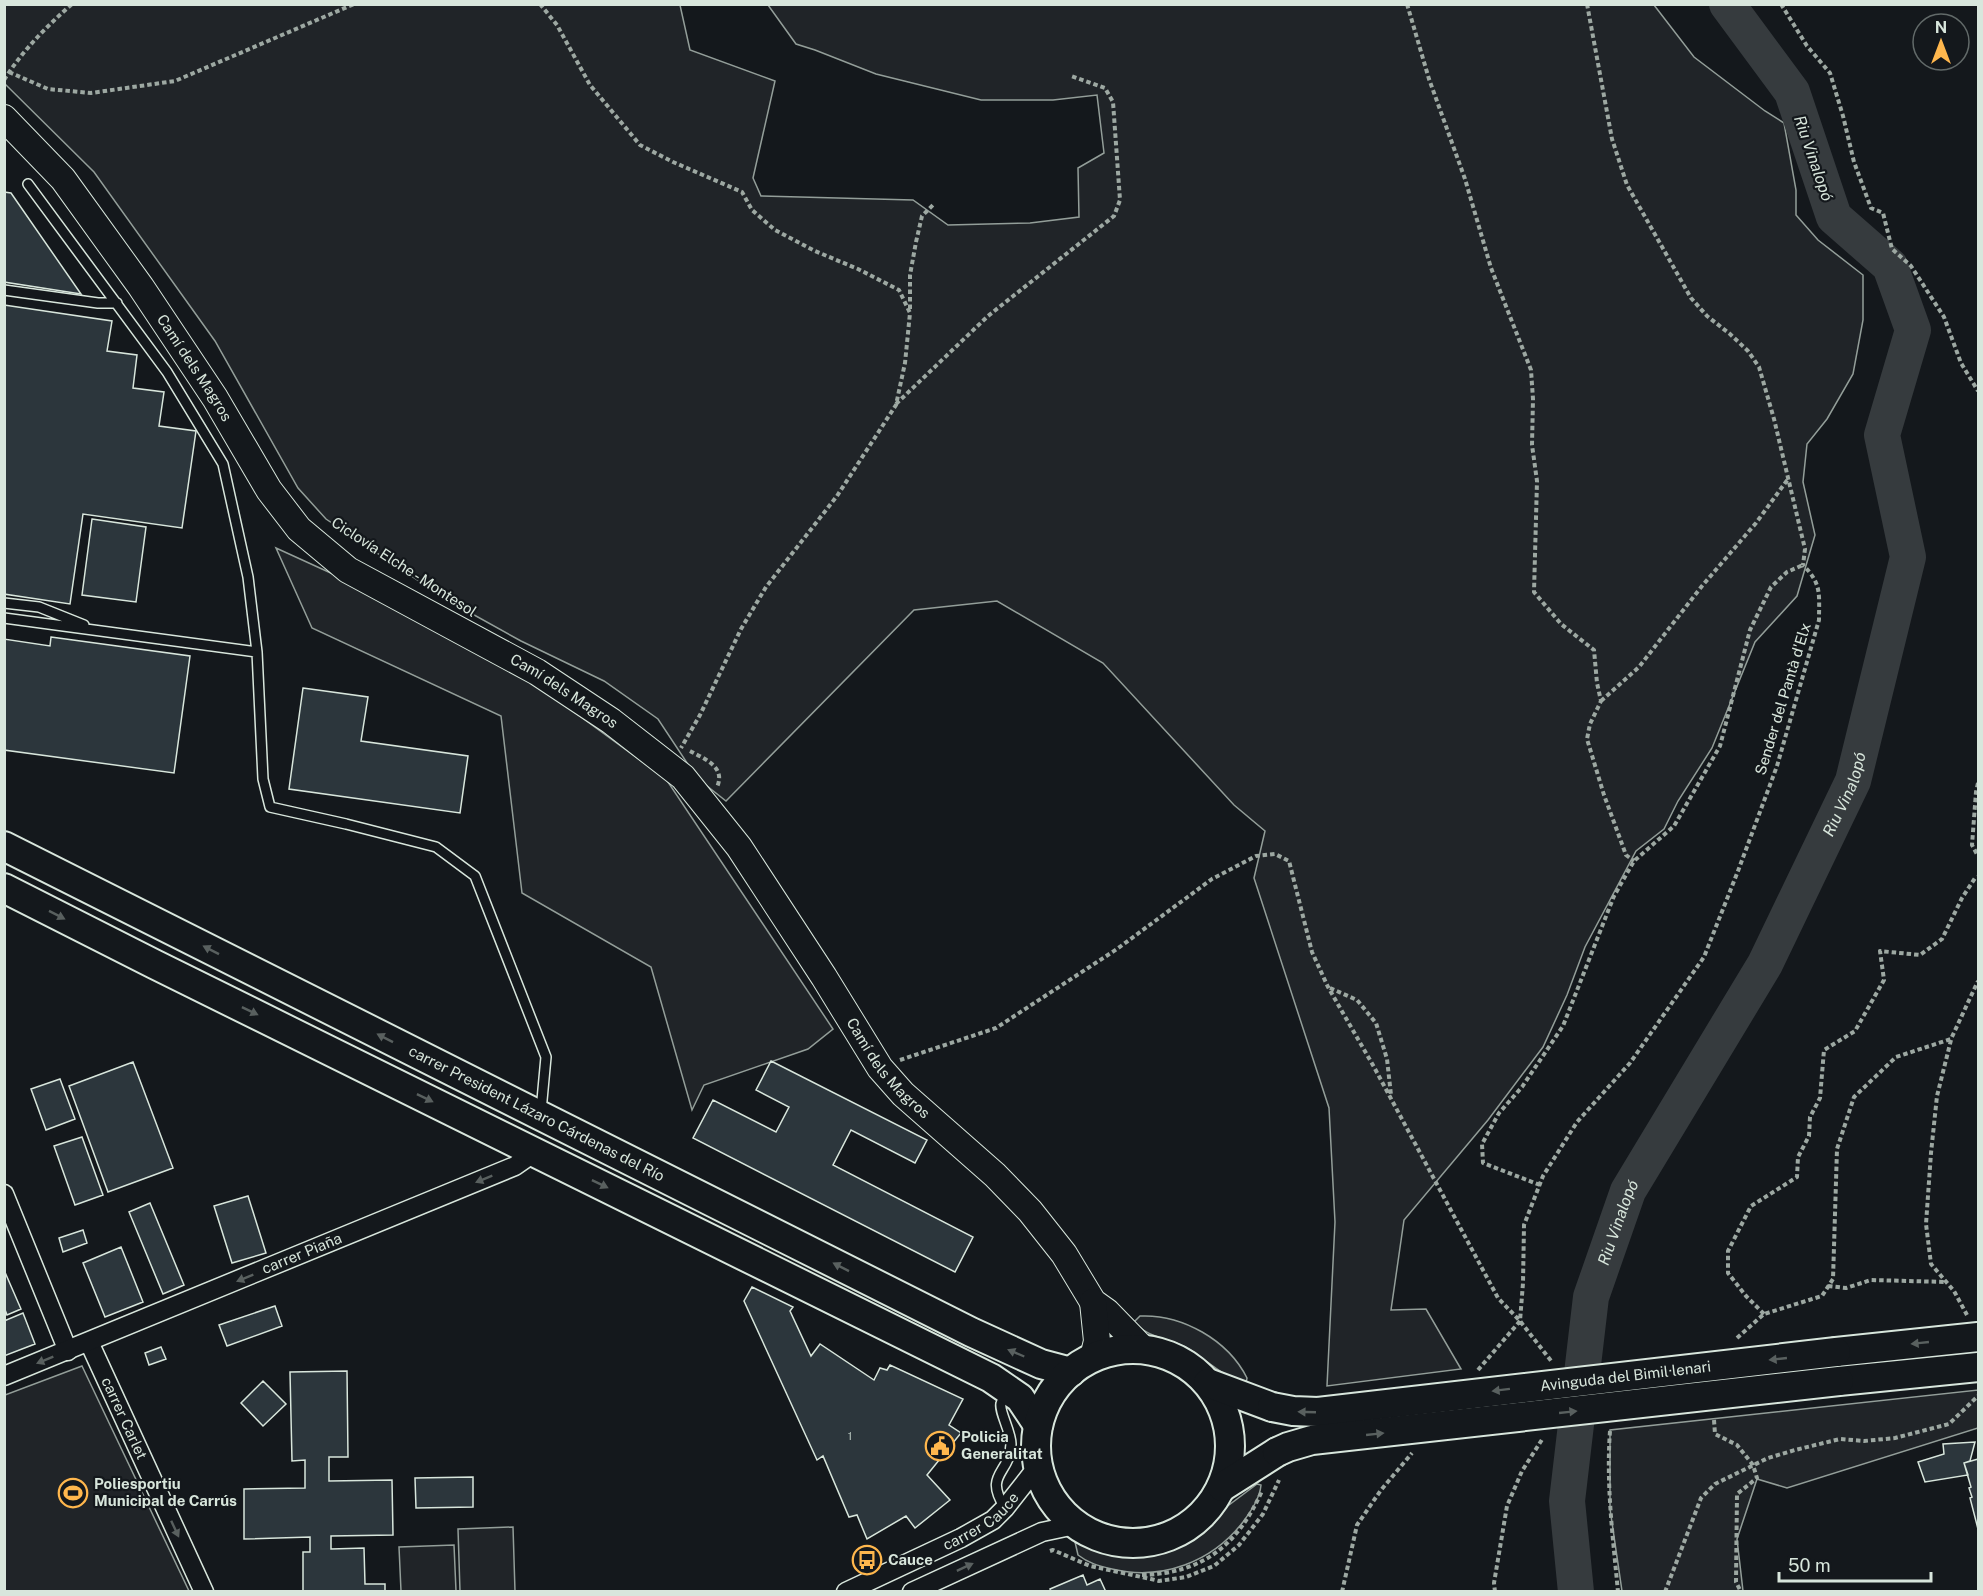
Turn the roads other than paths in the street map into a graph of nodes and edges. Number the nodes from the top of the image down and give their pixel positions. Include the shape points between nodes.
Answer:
1 (4, 118) edge
2 (28, 184) dead end
3 (4, 290) edge
4 (117, 303) junction
5 (4, 603) edge
6 (4, 618) edge
7 (100, 631) junction
8 (257, 652) junction
9 (4, 846) edge
10 (4, 888) edge
11 (540, 1117) junction
12 (535, 1152) junction
13 (4, 1194) edge
14 (1093, 1302) junction
15 (1974, 1329) edge
16 (89, 1342) junction
17 (1144, 1350) junction
18 (68, 1351) junction
19 (1082, 1365) junction
20 (1978, 1367) edge
21 (4, 1376) edge
22 (1208, 1383) junction
23 (1009, 1389) junction
24 (1038, 1425) junction
25 (1038, 1466) junction
26 (1222, 1487) junction
27 (1005, 1508) junction
28 (1075, 1524) junction
29 (204, 1592) edge
30 (846, 1592) edge
31 (912, 1592) edge

1 - 14 street, Camí dels Magros via 63,179 141,286 215,398 269,490 299,529 348,570 537,672 611,721 675,752 683,777 739,847 880,1068 1030,1211 1064,1254
2 - 4 lane
3 - 4 lane
4 - 8 lane via 167,372 223,464 248,577
5 - 7 lane via 39,607
6 - 7 lane
7 - 8 lane
8 - 11 lane via 263,779 270,807 436,847 475,876 546,1056
11 -> 9 main road, carrer President Lázaro Cárdenas del Río
10 -> 12 main road
19 -> 11 main road, carrer President Lázaro Cárdenas del Río via 1041,1365 988,1341
12 -> 16 street, carrer Piaña via 515,1166
12 -> 23 main road
13 - 18 street
14 - 17 street, Camí dels Magros
14 - 19 street, Camí dels Magros via 1097,1341
15 -> 22 main road, Avinguda del Bimil·lenari, bridge via 1836,1352 1318,1412 1272,1407
16 - 18 street, carrer Piaña
16 -> 29 street, carrer Carlet
17 - 19 main road via 1110,1352
17 - 22 main road via 1179,1361
18 -> 21 street, carrer Piaña
19 - 24 main road via 1050,1395
26 -> 20 main road, Avinguda del Bimil·lenari, bridge via 1279,1462 1288,1446 1312,1440
22 - 26 main road via 1224,1410 1231,1441 1228,1472
23 - 24 main road
23 - 27 lane via 1000,1411 1011,1446 995,1487
24 - 25 main road
25 - 27 street, carrer Cauce
25 - 28 main road via 1055,1505
26 - 28 main road via 1194,1522 1175,1535 1153,1542 1108,1541
27 - 30 street, carrer Cauce via 993,1520 961,1538
31 -> 28 street, carrer Cauce via 1042,1532

